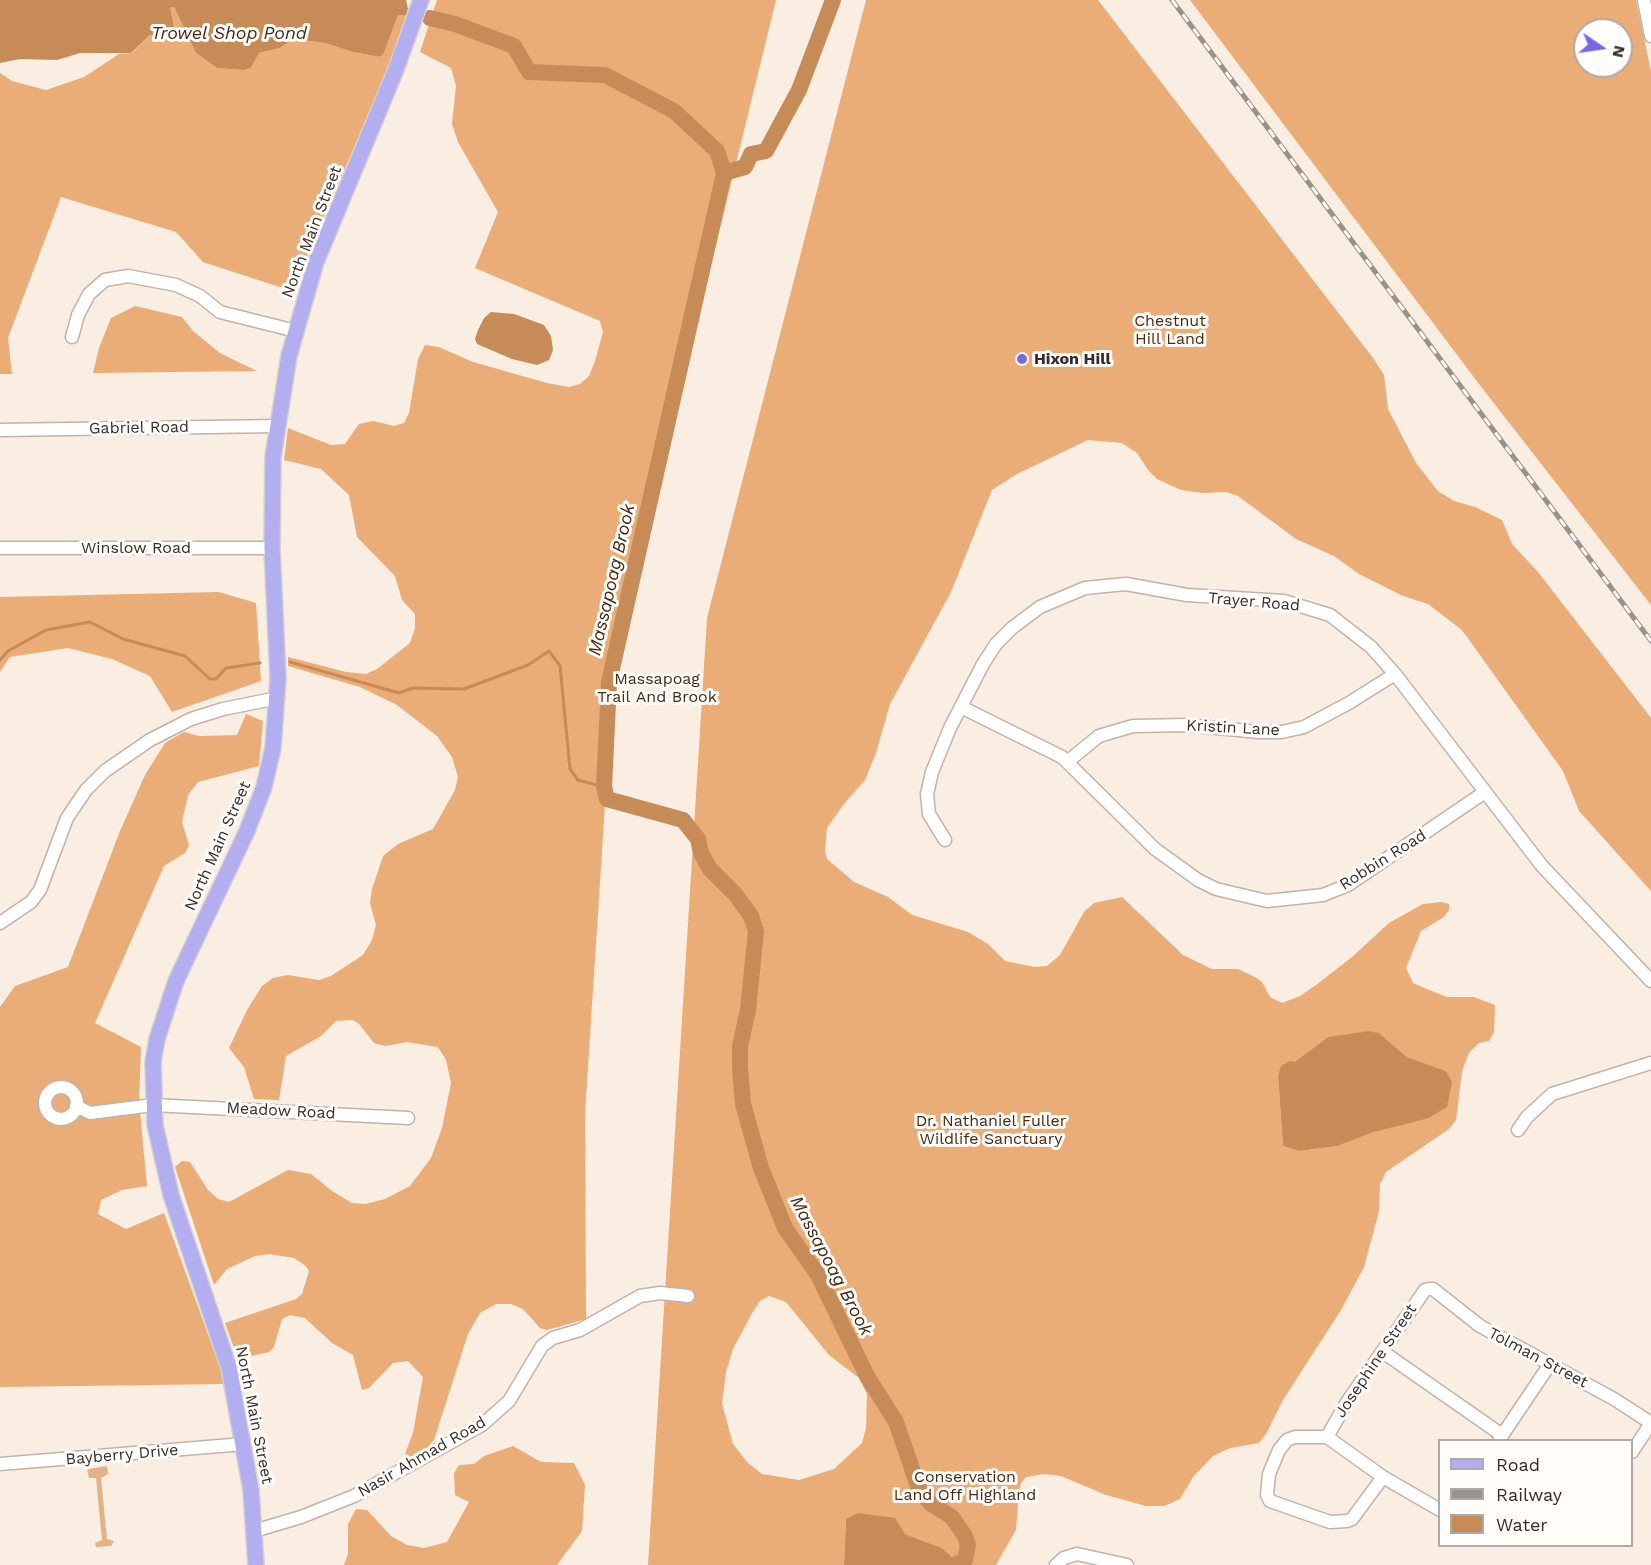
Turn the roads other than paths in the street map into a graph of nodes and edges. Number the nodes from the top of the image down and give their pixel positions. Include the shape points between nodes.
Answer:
1 (421, 0) edge
2 (1644, 0) edge
3 (1651, 36) edge
4 (296, 331) junction
5 (72, 337) dead end
6 (277, 426) junction
7 (0, 430) edge
8 (0, 548) edge
9 (272, 548) junction
10 (1395, 674) junction
11 (278, 698) junction
12 (961, 707) junction
13 (1067, 762) junction
14 (1485, 792) junction
15 (945, 840) dead end
16 (0, 923) edge
17 (1651, 981) edge
18 (1651, 1063) edge
19 (153, 1105) junction
20 (76, 1106) dead end
21 (408, 1118) dead end
22 (1518, 1130) dead end
23 (1429, 1289) joint
24 (688, 1296) dead end
25 (1383, 1352) junction
26 (1550, 1364) junction
27 (1651, 1423) edge
28 (1327, 1437) junction
29 (1500, 1438) edge
30 (244, 1443) junction
31 (1633, 1450) edge
32 (0, 1464) edge
33 (1383, 1477) junction
34 (1438, 1509) edge
35 (254, 1531) junction
36 (256, 1565) edge
37 (1056, 1565) edge
38 (1126, 1565) edge

1 - 4 main road, North Main Street via 316,262
2 - 3 street
4 - 5 street via 220,312 200,296 176,285 128,276 105,280 89,294
4 - 6 main road, North Main Street
6 - 7 street, Gabriel Road
6 - 9 main road, North Main Street
8 - 9 street, Winslow Road
9 - 11 main road, North Main Street
10 - 12 street, Trayer Road via 1360,636 1330,615 1309,607 1284,601 1209,597 1110,584 1065,595 1040,607 1012,628 983,664
10 - 13 street, Kristin Lane via 1304,727 1259,732 1186,725 1133,726 1099,736
10 - 14 street, Trayer Road
11 - 16 street via 223,708 191,719 150,740 105,771 67,818 40,890 31,902
11 - 19 main road, North Main Street via 264,788 176,981 157,1039
12 - 13 street, Robbin Road via 1049,748
12 - 15 street, Trayer Road via 932,772 927,794 929,814
13 - 14 street, Robbin Road via 1176,865 1216,889 1267,901 1323,895 1348,885
14 - 17 street, Trayer Road via 1542,866
18 - 22 street via 1552,1095
19 - 20 street, Meadow Road via 90,1113
19 - 21 street, Meadow Road
19 - 30 main road, North Main Street via 171,1194 220,1337
23 - 25 street, Josephine Street
23 - 26 street, Tolman Street via 1480,1326
24 - 35 street, Nasir Ahmad Road via 640,1296 580,1330 553,1338 542,1346 509,1401 475,1429 354,1496
25 - 28 street, Josephine Street
25 - 29 street
26 - 27 street, Tolman Street
26 - 29 street
27 - 31 street
28 - 33 street
28 - 33 street via 1287,1440 1269,1474 1270,1500 1330,1522 1347,1521
30 - 32 street, Bayberry Drive
30 - 35 main road, North Main Street
33 - 34 street
35 - 36 main road, North Main Street
37 - 38 street via 1077,1554

